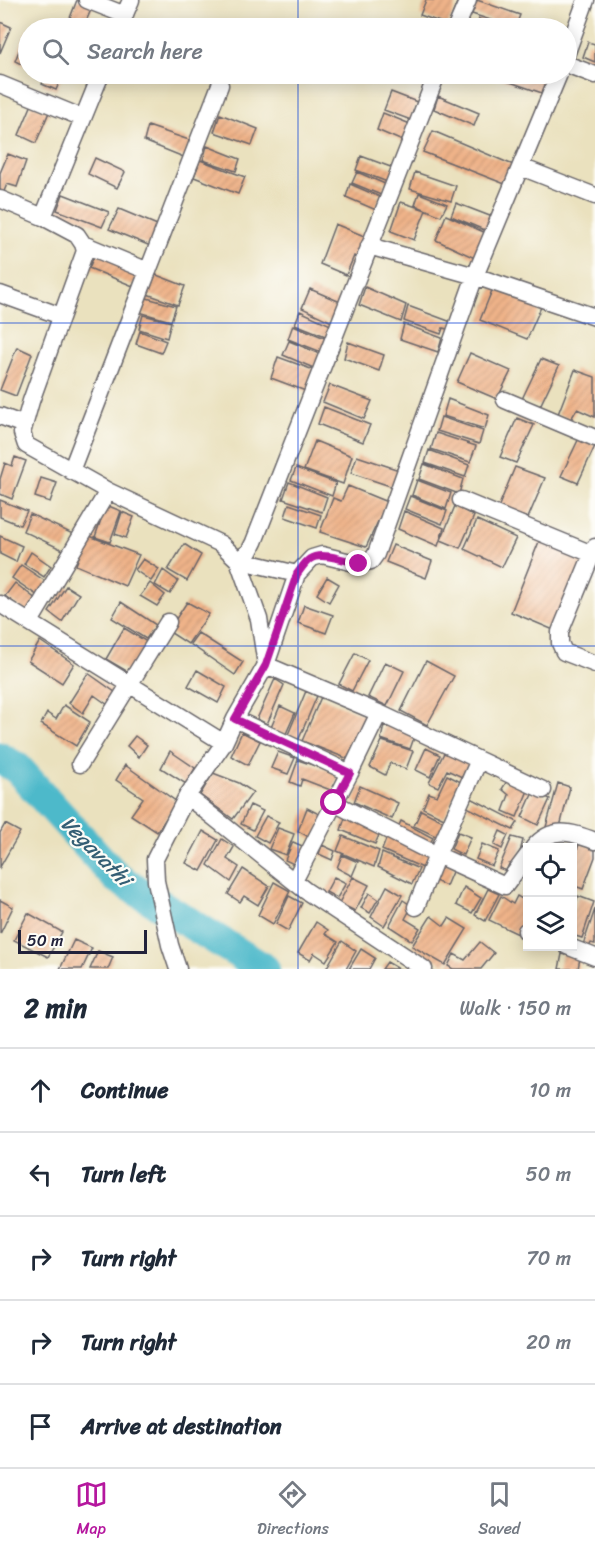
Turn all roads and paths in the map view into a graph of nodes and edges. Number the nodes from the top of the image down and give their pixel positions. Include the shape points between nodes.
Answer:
1 (87, 0) edge
2 (468, 0) edge
3 (586, 0) edge
4 (125, 15) edge
5 (460, 18) edge
6 (577, 26) edge
7 (577, 68) edge
8 (595, 75) edge
9 (0, 84) edge
10 (97, 84) edge
11 (433, 84) edge
12 (555, 84) edge
13 (220, 85) dead end
14 (83, 118) junction
15 (521, 167) junction
16 (595, 196) edge
17 (0, 199) edge
18 (43, 217) junction
19 (83, 244) junction
20 (369, 246) junction
21 (148, 271) junction
22 (475, 276) junction
23 (0, 294) edge
24 (61, 316) junction
25 (595, 317) edge
26 (505, 400) dead end
27 (0, 416) edge
28 (24, 425) junction
29 (595, 438) edge
30 (71, 471) junction
31 (108, 491) junction
32 (461, 500) dead end
33 (593, 550) edge
34 (238, 560) junction
35 (297, 574) junction
36 (0, 604) edge
37 (30, 622) junction
38 (168, 622) dead end
39 (595, 664) edge
40 (266, 665) junction
41 (129, 685) junction
42 (379, 713) junction
43 (235, 719) junction
44 (224, 743) junction
45 (480, 760) junction
46 (80, 765) dead end
47 (350, 773) junction
48 (543, 790) dead end
49 (186, 796) junction
50 (334, 803) junction
51 (595, 841) edge
52 (537, 843) edge
53 (437, 855) junction
54 (523, 862) edge
55 (294, 881) junction
56 (416, 907) dead end
57 (577, 950) edge
58 (595, 957) edge
59 (178, 969) edge
60 (424, 969) edge

1 - 4 street
2 - 5 street
3 - 6 street
7 - 8 street
9 - 14 street
10 - 14 street
11 - 20 street
12 - 15 street
13 - 21 street
14 - 18 street
15 - 16 street
15 - 22 street
17 - 18 street
18 - 19 street via 77,235
19 - 21 street
19 - 24 street via 85,251
20 - 22 street
20 - 34 street via 254,542
21 - 30 street
22 - 25 street
22 - 35 street via 376,554 371,561 359,564 322,555 312,558
23 - 24 street
24 - 28 street
26 - 29 street
27 - 28 street
28 - 30 street via 26,445
30 - 31 street
31 - 34 street via 221,544
31 - 37 street
32 - 33 street
33 - 39 street via 560,632 560,643 564,652
34 - 35 street
34 - 40 street via 259,619
35 - 40 street
36 - 37 street
37 - 41 street
38 - 41 street
40 - 42 street
40 - 43 street
41 - 44 street
41 - 46 street
42 - 45 street
42 - 47 street
43 - 44 street
43 - 47 street
44 - 49 street
45 - 48 street
45 - 53 street
47 - 50 street
49 - 55 street
49 - 59 street via 155,859 156,881
50 - 53 street
50 - 55 street
51 - 52 street via 570,832 554,833
53 - 54 street via 505,886
53 - 56 street
55 - 60 street
57 - 58 street

